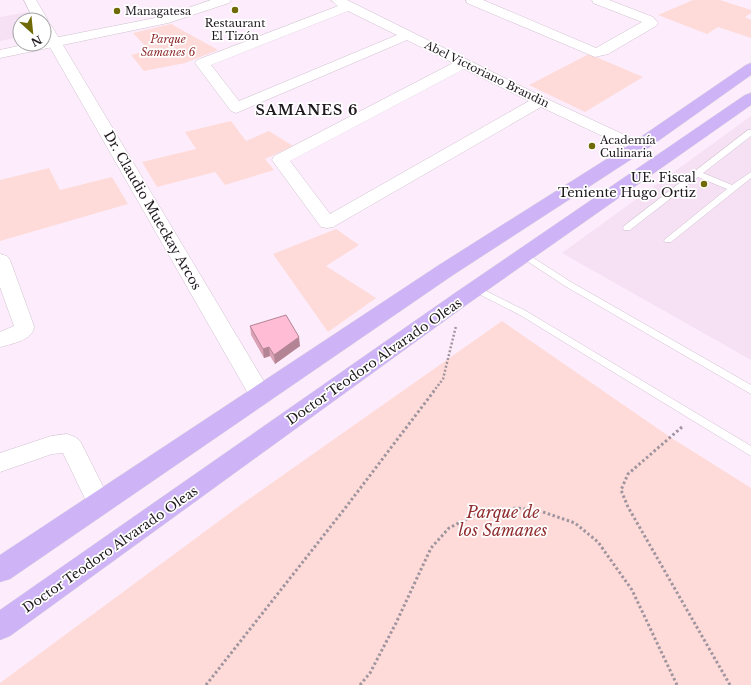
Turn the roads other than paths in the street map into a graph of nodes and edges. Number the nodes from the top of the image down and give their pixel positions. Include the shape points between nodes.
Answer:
1 (30, 0) edge
2 (193, 0) edge
3 (224, 0) edge
4 (472, 0) edge
5 (598, 0) edge
6 (342, 3) edge
7 (37, 12) edge
8 (52, 30) edge
9 (52, 31) edge
10 (408, 35) junction
11 (52, 39) edge
12 (12, 42) edge
13 (0, 44) edge
14 (12, 48) edge
15 (0, 54) edge
16 (464, 63) junction
17 (751, 68) edge
18 (751, 98) edge
19 (540, 101) junction
20 (751, 132) edge
21 (638, 147) junction
22 (697, 173) junction
23 (751, 174) edge
24 (733, 188) junction
25 (627, 228) dead end
26 (668, 240) dead end
27 (524, 255) junction
28 (0, 260) edge
29 (469, 294) junction
30 (0, 340) edge
31 (751, 390) edge
32 (262, 396) junction
33 (751, 452) edge
34 (0, 464) edge
35 (100, 504) junction
36 (0, 570) edge
37 (0, 627) edge

1 - 7 street, Dr. Claudio Mueckay Arcos
2 - 8 street via 155,12
3 - 9 street via 168,19
4 - 5 street via 595,53 603,51 651,23
6 - 10 street, Abel Victoriano Brandin
6 - 10 street via 202,63 236,108
10 - 16 street, Abel Victoriano Brandin
11 - 32 street, Dr. Claudio Mueckay Arcos
12 - 13 street
14 - 15 street
16 - 19 street, Abel Victoriano Brandin
16 - 19 street via 280,160 327,223
17 - 21 main road
18 - 27 main road, Doctor Teodoro Alvarado Oleas
19 - 21 street, Abel Victoriano Brandin
20 - 22 lane
21 - 32 main road via 446,270
22 - 24 lane
22 - 25 lane
23 - 24 lane
24 - 26 lane
27 - 29 main road, Doctor Teodoro Alvarado Oleas
27 - 31 lane via 568,284
28 - 30 street via 24,326 24,330 19,333
29 - 33 lane via 523,313
29 - 37 main road, Doctor Teodoro Alvarado Oleas
32 - 35 main road
34 - 35 street via 51,445 67,443 72,447
35 - 36 main road

